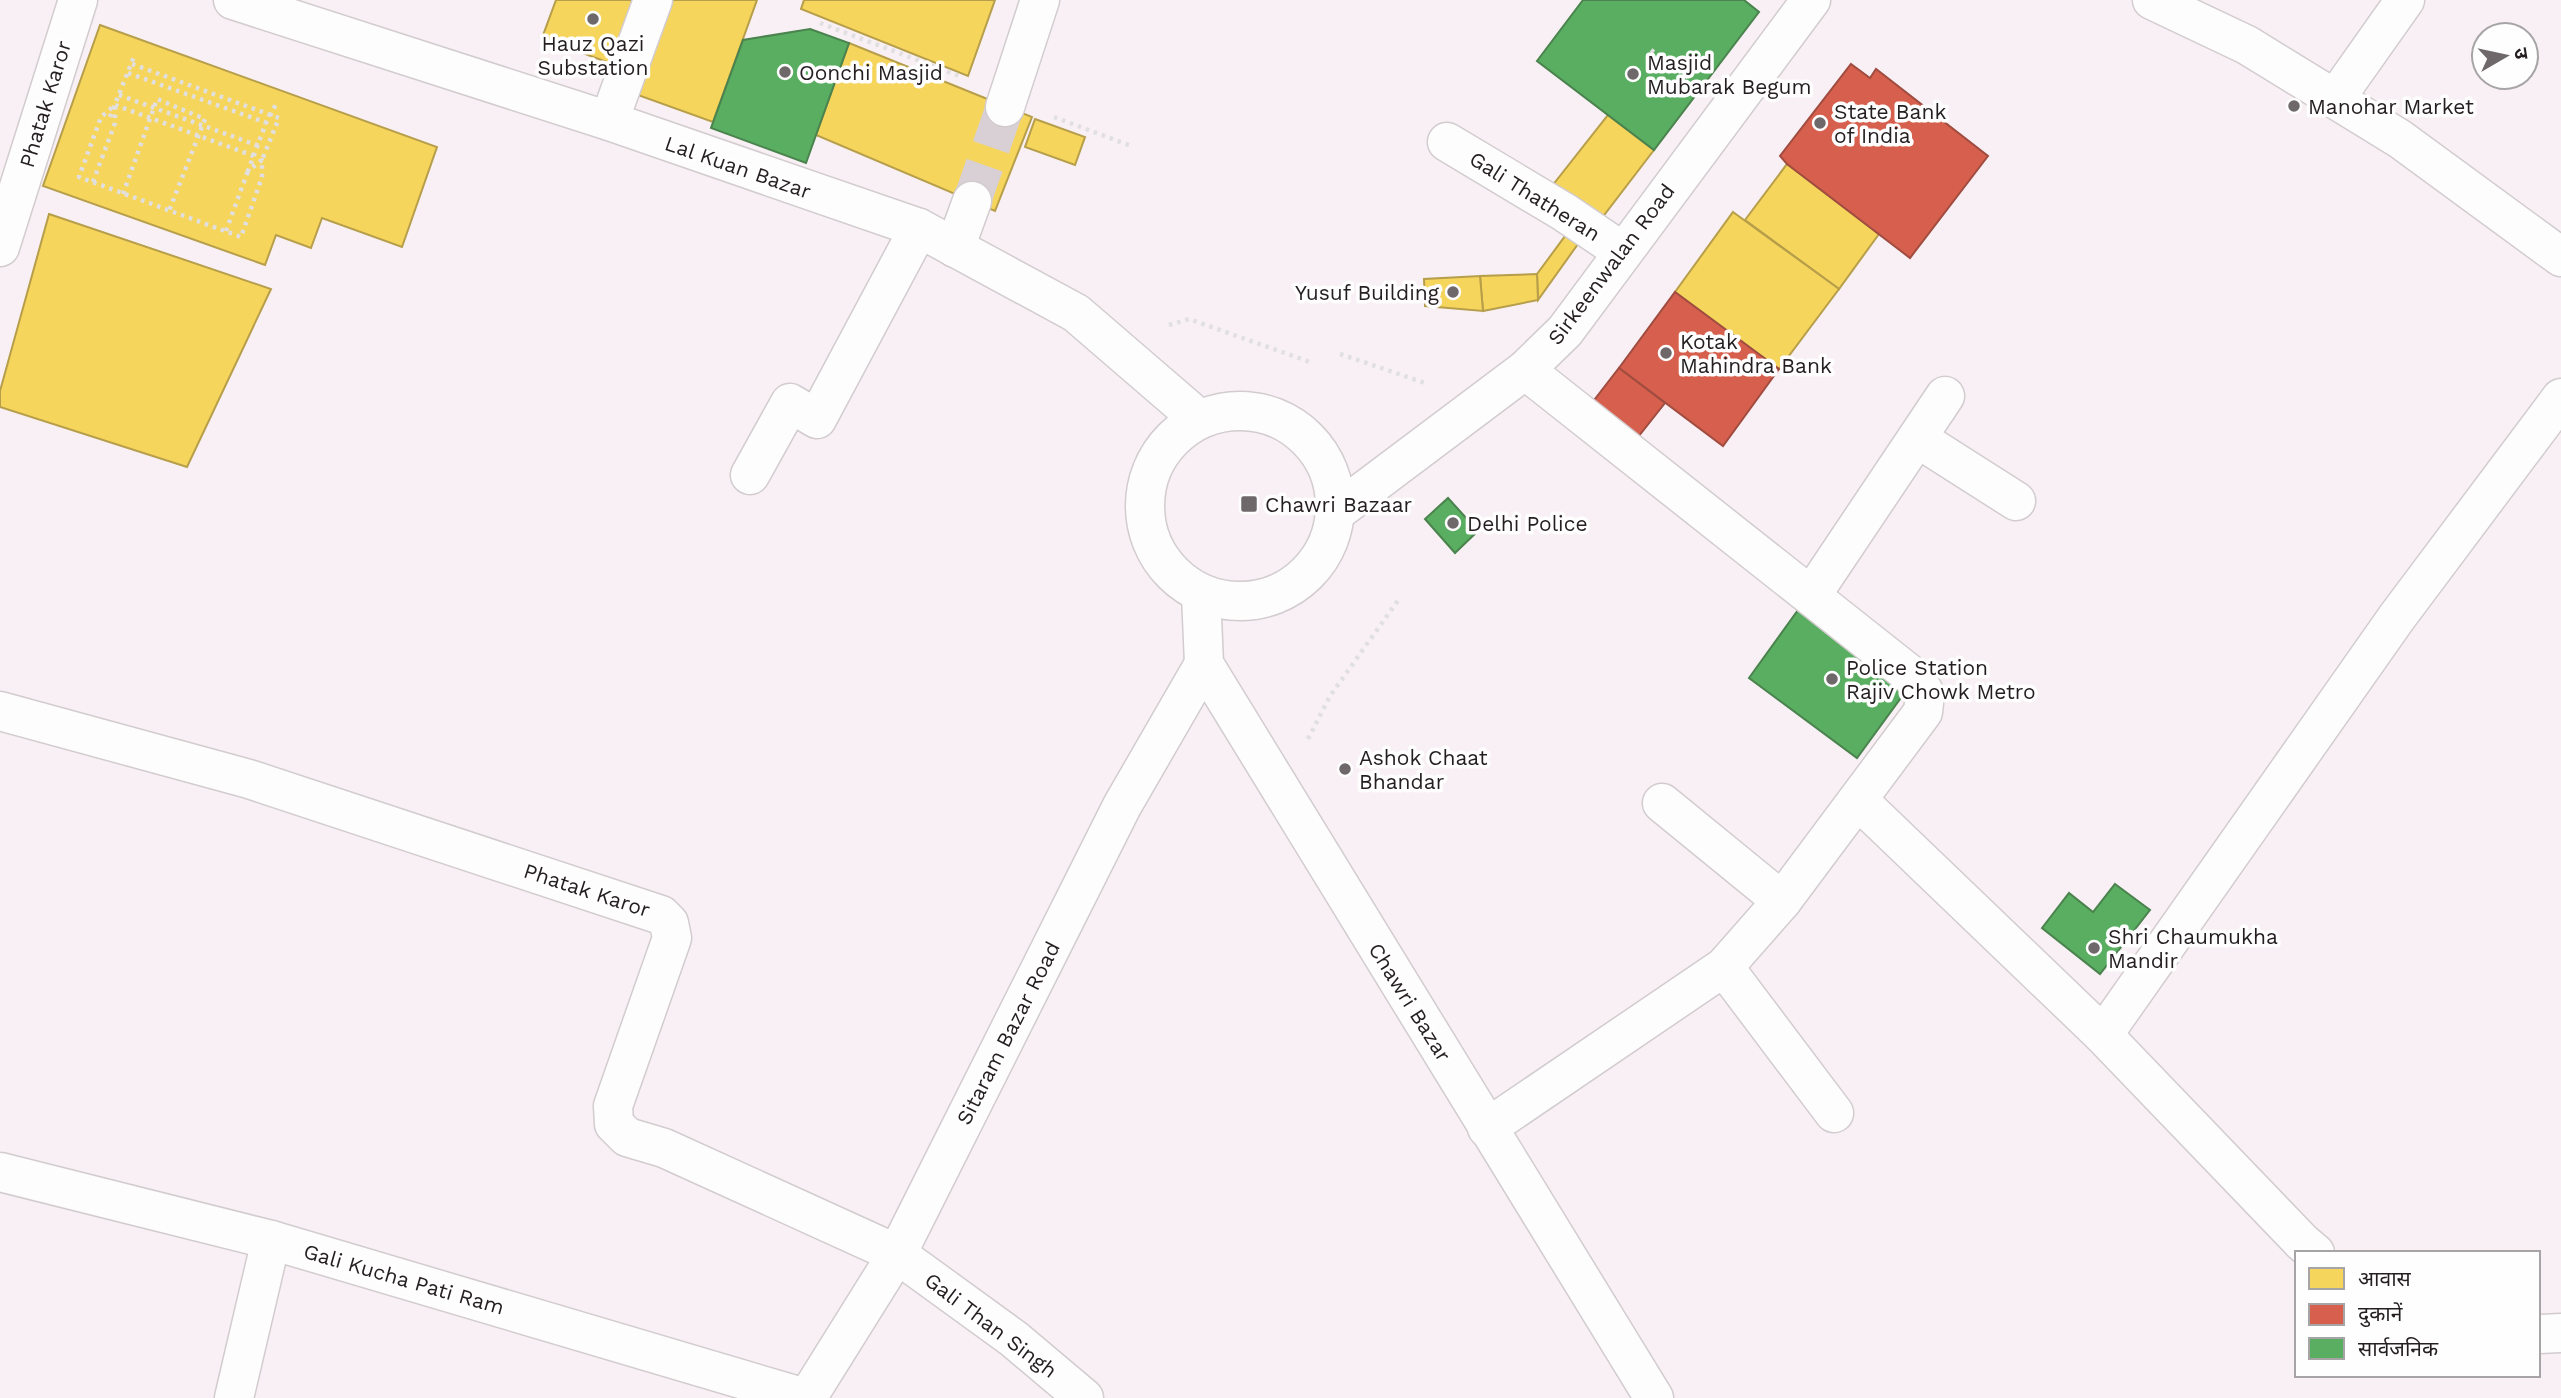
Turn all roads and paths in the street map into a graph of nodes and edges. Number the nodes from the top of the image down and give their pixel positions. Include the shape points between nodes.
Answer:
1 (78, 0) edge
2 (233, 0) edge
3 (653, 0) edge
4 (1040, 0) edge
5 (1811, 0) edge
6 (2152, 0) edge
7 (2404, 0) edge
8 (820, 23) dead end
9 (1651, 51) dead end
10 (135, 54) dead end
11 (131, 64) junction
12 (128, 73) junction
13 (1692, 80) dead end
14 (119, 95) junction
15 (2335, 99) junction
16 (1007, 101) junction
17 (275, 104) dead end
18 (115, 105) junction
19 (270, 115) junction
20 (110, 117) dead end
21 (609, 121) junction
22 (266, 123) junction
23 (1447, 142) dead end
24 (258, 146) junction
25 (1132, 146) dead end
26 (254, 156) junction
27 (262, 160) junction
28 (249, 169) junction
29 (93, 182) junction
30 (123, 194) junction
31 (972, 201) tunnel mouth
32 (169, 211) junction
33 (919, 228) junction
34 (226, 231) junction
35 (0, 247) edge
36 (955, 248) junction
37 (1623, 251) junction
38 (2561, 257) edge
39 (1189, 318) dead end
40 (1340, 354) dead end
41 (1313, 363) dead end
42 (1525, 370) junction
43 (1429, 384) dead end
44 (1945, 396) dead end
45 (2561, 398) edge
46 (1199, 419) junction
47 (1917, 438) junction
48 (750, 475) dead end
49 (2016, 501) dead end
50 (1336, 512) junction
51 (1201, 594) junction
52 (1811, 596) junction
53 (1399, 599) dead end
54 (1204, 664) junction
55 (1330, 696) dead end
56 (0, 710) edge
57 (1858, 800) junction
58 (1662, 803) dead end
59 (1782, 901) junction
60 (1724, 967) junction
61 (2103, 1035) junction
62 (1835, 1113) dead end
63 (1487, 1128) junction
64 (0, 1172) edge
65 (271, 1240) junction
66 (2313, 1251) edge
67 (897, 1254) junction
68 (2561, 1333) edge
69 (2540, 1334) edge
70 (234, 1398) edge
71 (806, 1398) edge
72 (1084, 1398) edge
73 (1654, 1398) edge

1 - 35 street, Phatak Karor
2 - 21 street, Lal Kuan Bazar
3 - 21 street
4 - 16 street
5 - 37 street, Sirkeenwalan Road
6 - 15 street via 2247,46
7 - 15 street
8 - 16 path
9 - 13 path
10 - 11 path
11 - 12 path
11 - 18 path
11 - 19 path
12 - 14 path
12 - 22 path
12 - 22 path
14 - 18 path
14 - 24 path
15 - 38 street via 2400,139
16 - 25 path
17 - 22 path
18 - 20 path
18 - 26 path
18 - 29 path via 115,123
18 - 29 path via 101,117 79,177
19 - 22 path
19 - 27 path via 279,118
21 - 33 street, Lal Kuan Bazar
22 - 24 path
23 - 37 street, Gali Thatheran
24 - 26 path
24 - 28 path
26 - 28 path
27 - 28 path
27 - 34 path via 262,177 241,237
28 - 34 path
29 - 30 path
30 - 32 path
30 - 32 path via 157,99 205,119
31 - 36 street
32 - 34 path
33 - 36 street, Lal Kuan Bazar
33 - 48 street via 817,419 790,402
36 - 46 street, Lal Kuan Bazar via 1076,313
37 - 42 street, Sirkeenwalan Road via 1565,331
39 - 41 path
40 - 43 path
42 - 50 street, Sirkeenwalan Road
42 - 52 street
44 - 47 street
45 - 61 street via 2397,617
46 - 50 street via 1231,410 1264,412 1295,427 1318,450 1333,480
46 - 51 street via 1173,437 1153,465 1145,497 1147,530 1161,560
47 - 49 street
47 - 52 street
50 - 51 street via 1322,554 1310,572 1284,592 1233,603
51 - 54 street, Chawri Bazar
52 - 57 street via 1917,680 1925,694 1923,712
53 - 55 path
54 - 63 street, Chawri Bazar
54 - 67 street, Sitaram Bazar Road via 1122,806
56 - 67 street, Phatak Karor via 249,779 661,915 669,923 672,937 613,1106 614,1124 627,1137 664,1147
57 - 59 street
57 - 61 street
58 - 59 street
59 - 60 street
60 - 62 street
60 - 63 street
61 - 66 street
63 - 73 street, Chawri Bazar
64 - 65 street, Gali Kucha Pati Ram
65 - 70 street
65 - 71 street, Gali Kucha Pati Ram
67 - 71 street, Sitaram Bazar Road
67 - 72 street, Gali Than Singh via 1014,1339
68 - 69 street

